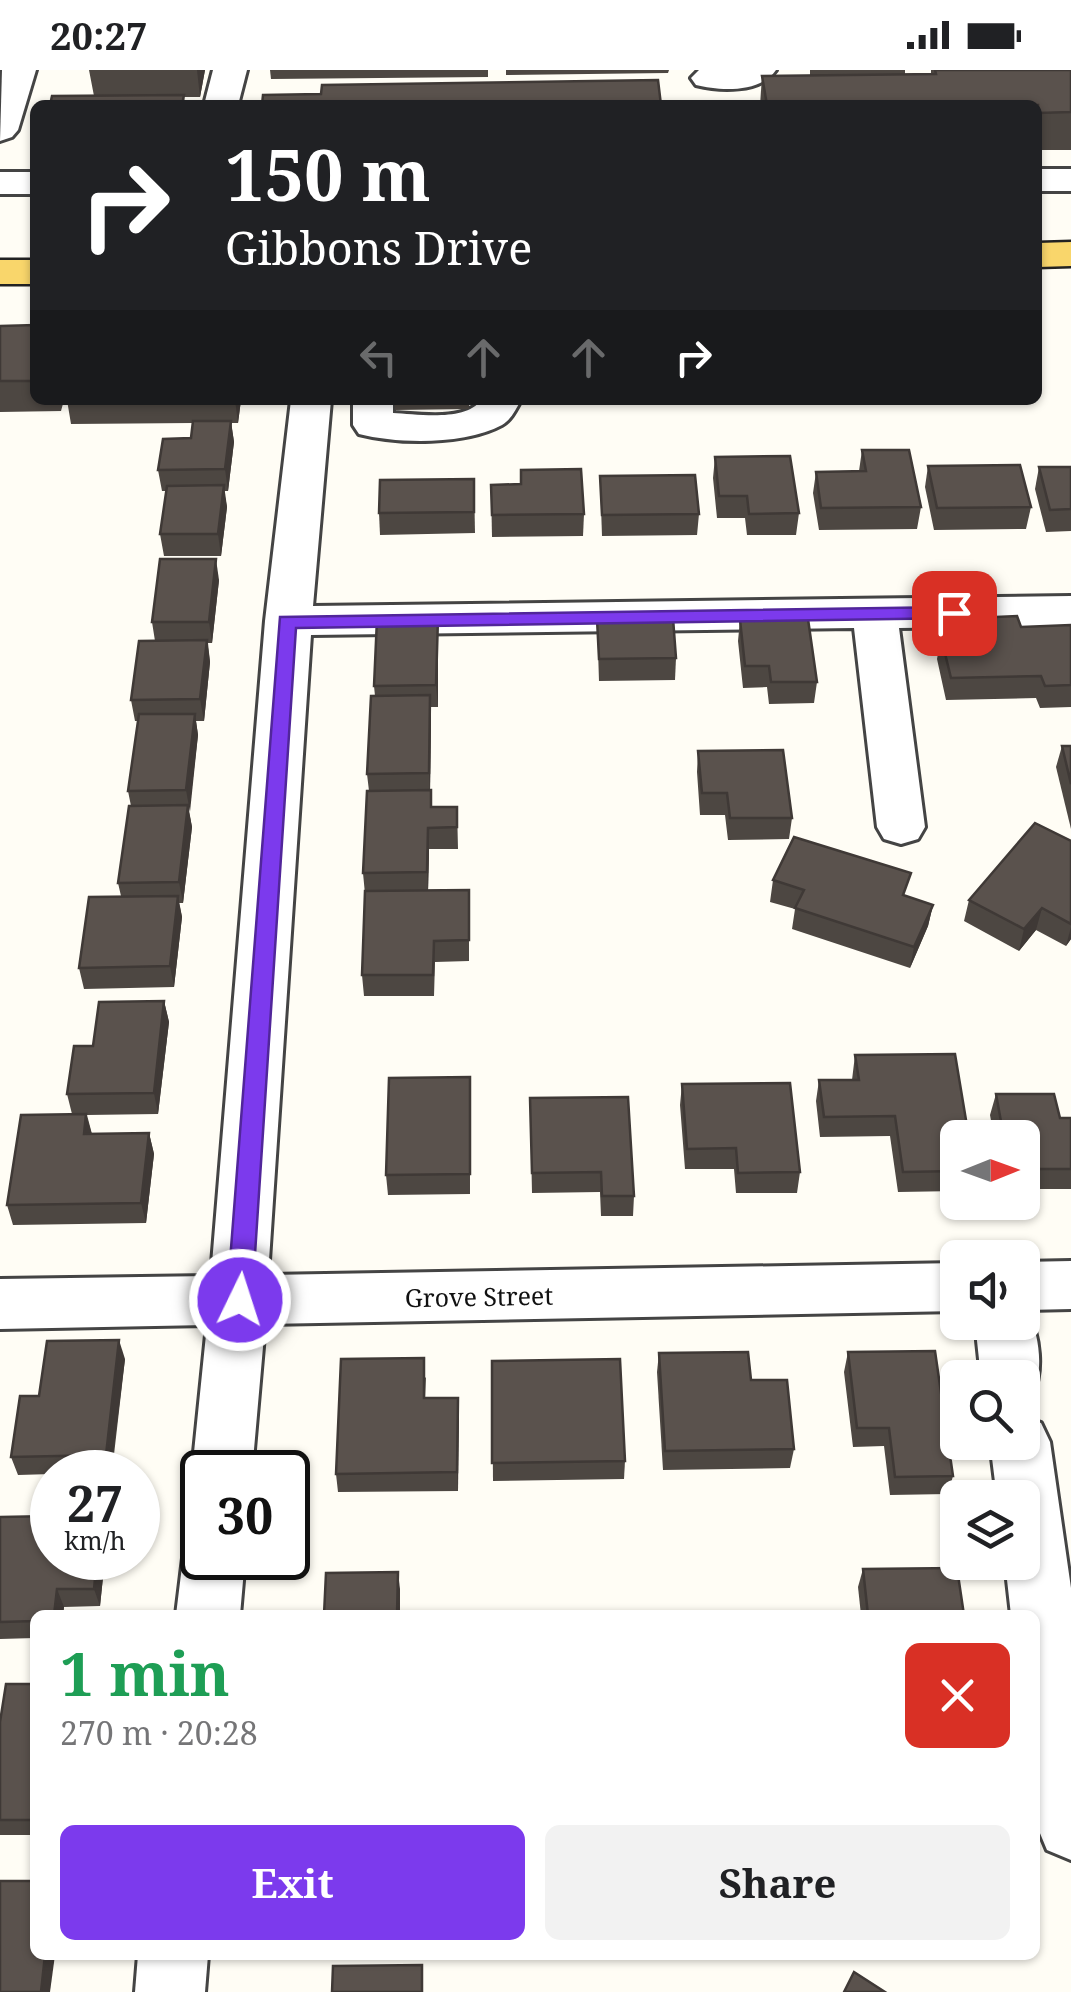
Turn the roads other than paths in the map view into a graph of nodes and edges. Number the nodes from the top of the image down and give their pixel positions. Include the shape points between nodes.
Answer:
1 (20, 70) edge
2 (230, 70) edge
3 (760, 70) edge
4 (708, 84) edge
5 (222, 100) edge
6 (14, 114) edge
7 (1042, 180) edge
8 (1071, 180) edge
9 (0, 183) edge
10 (30, 184) edge
11 (1071, 254) edge
12 (1042, 255) edge
13 (0, 272) edge
14 (30, 272) edge
15 (309, 405) edge
16 (373, 405) edge
17 (498, 405) edge
18 (1071, 611) edge
19 (875, 614) junction
20 (287, 621) junction
21 (901, 827) dead end
22 (1040, 1286) edge
23 (1071, 1286) edge
24 (940, 1287) edge
25 (240, 1300) junction
26 (0, 1304) edge
27 (224, 1450) edge
28 (1022, 1460) edge
29 (212, 1580) edge
30 (209, 1610) edge
31 (1071, 1826) edge
32 (173, 1960) edge
33 (170, 1992) edge

1 - 6 street
2 - 5 street
3 - 4 street
7 - 8 street
9 - 10 street
11 - 12 main road
13 - 14 main road
15 - 20 street
16 - 17 street via 373,425 391,425 469,424 492,415
18 - 19 street
19 - 20 street
19 - 21 street
20 - 25 street
22 - 23 street
24 - 25 street, Grove Street
25 - 26 street, Grove Street
25 - 27 street
28 - 31 street
29 - 30 street
32 - 33 street

